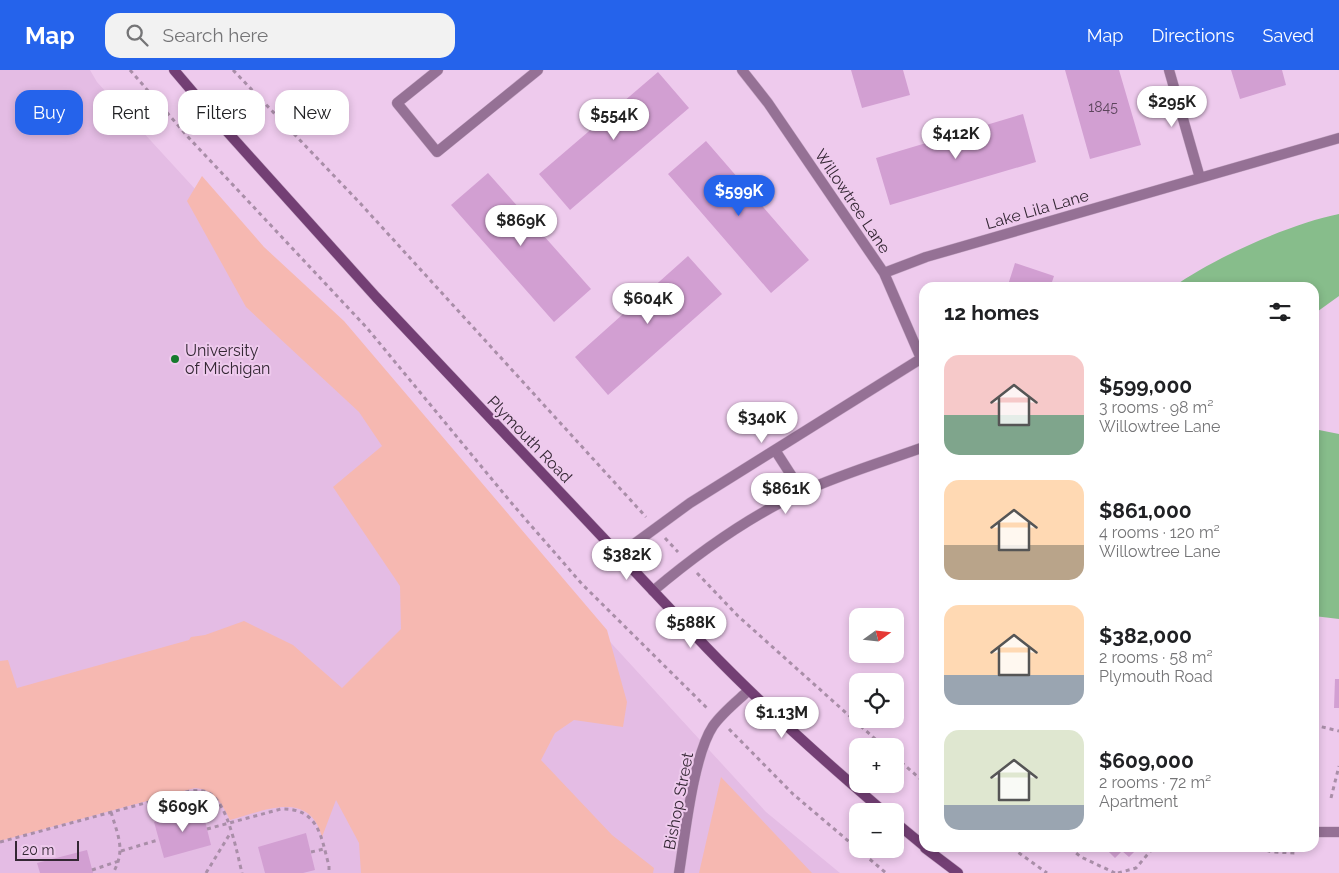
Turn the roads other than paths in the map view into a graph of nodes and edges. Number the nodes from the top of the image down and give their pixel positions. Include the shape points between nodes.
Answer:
1 (174, 70) edge
2 (438, 70) edge
3 (538, 70) edge
4 (742, 70) edge
5 (1169, 70) edge
6 (1339, 138) edge
7 (1200, 178) junction
8 (884, 273) junction
9 (919, 352) edge
10 (919, 363) edge
11 (919, 449) edge
12 (775, 450) junction
13 (802, 492) junction
14 (619, 555) junction
15 (653, 591) junction
16 (748, 690) junction
17 (874, 803) edge
18 (904, 830) edge
19 (1319, 832) edge
20 (1339, 832) edge
21 (919, 843) edge
22 (931, 852) edge
23 (679, 873) edge
24 (958, 873) edge

1 - 14 main road, Plymouth Road via 376,297
2 - 3 street via 397,104 437,152
4 - 8 street, Willowtree Lane
5 - 7 street
6 - 7 street, Lake Lila Lane
7 - 8 street, Lake Lila Lane via 926,257
8 - 9 street, Willowtree Lane
10 - 12 street, Willowtree Lane
11 - 13 street
12 - 13 street
12 - 14 street, Willowtree Lane via 690,503
13 - 15 street via 744,524 687,562
14 - 15 main road, Plymouth Road
15 - 16 main road, Plymouth Road
16 - 17 main road, Plymouth Road
16 - 23 street, Bishop Street via 712,727 696,774
18 - 21 main road
19 - 20 street
22 - 24 main road

